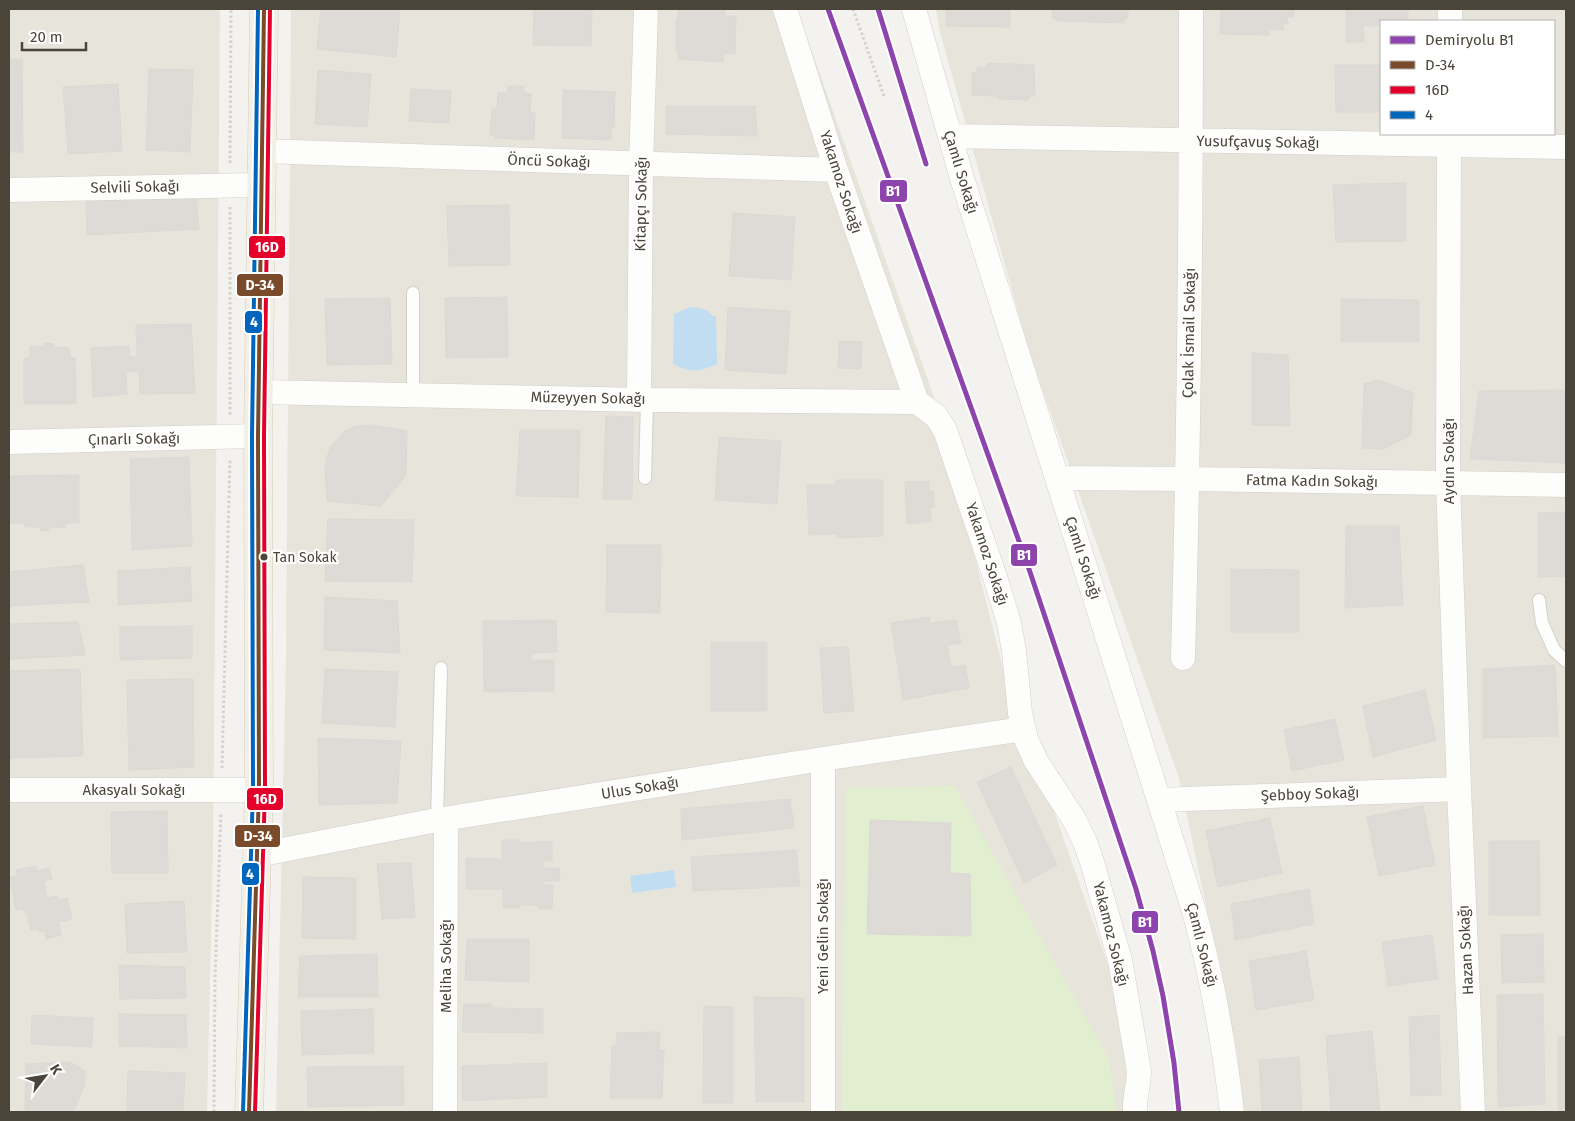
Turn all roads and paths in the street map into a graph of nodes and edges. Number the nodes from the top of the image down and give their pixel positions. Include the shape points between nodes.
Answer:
1 (231, 9) edge
2 (264, 9) edge
3 (646, 9) edge
4 (785, 9) edge
5 (853, 9) edge
6 (914, 9) edge
7 (1190, 9) edge
8 (884, 96) dead end
9 (950, 136) junction
10 (1449, 139) edge
11 (1191, 141) junction
12 (1566, 146) edge
13 (261, 151) junction
14 (641, 164) junction
15 (836, 170) junction
16 (261, 185) junction
17 (230, 186) junction
18 (9, 190) edge
19 (413, 293) dead end
20 (259, 392) junction
21 (413, 394) junction
22 (643, 400) junction
23 (917, 402) junction
24 (258, 436) junction
25 (230, 437) junction
26 (9, 442) edge
27 (645, 478) dead end
28 (1058, 478) junction
29 (1188, 479) junction
30 (1448, 483) junction
31 (1566, 485) edge
32 (1539, 600) dead end
33 (1183, 658) dead end
34 (1566, 661) edge
35 (441, 668) dead end
36 (1023, 730) junction
37 (823, 759) junction
38 (1459, 788) junction
39 (9, 790) edge
40 (222, 790) junction
41 (259, 790) junction
42 (1160, 800) junction
43 (441, 820) junction
44 (258, 855) junction
45 (214, 1112) edge
46 (249, 1112) edge
47 (445, 1112) edge
48 (823, 1112) edge
49 (1135, 1112) edge
50 (1232, 1112) edge
51 (1473, 1112) edge

1 - 17 path
2 - 13 main road
3 - 14 street, Kitapçı Sokağı
4 - 15 street, Yakamoz Sokağı
5 - 8 path
6 - 9 street, Çamlı Sokağı
7 - 11 street, Çolak İsmail Sokağı
9 - 11 street, Yusufçavuş Sokağı
9 - 28 street, Çamlı Sokağı
10 - 11 street, Yusufçavuş Sokağı
10 - 12 street, Yusufçavuş Sokağı
10 - 30 street, Aydın Sokağı
11 - 29 street, Çolak İsmail Sokağı
13 - 14 street, Öncü Sokağı
13 - 16 main road
14 - 15 street, Öncü Sokağı
14 - 22 street, Kitapçı Sokağı
15 - 23 street, Yakamoz Sokağı
16 - 17 street, Selvili Sokağı
16 - 20 main road
17 - 18 street, Selvili Sokağı
17 - 25 path
19 - 21 lane
20 - 21 street, Müzeyyen Sokağı
20 - 24 main road
21 - 22 street, Müzeyyen Sokağı
22 - 23 street, Müzeyyen Sokağı
22 - 27 lane
23 - 36 street, Yakamoz Sokağı via 936,416 946,430 995,577 1012,637
24 - 25 street, Çınarlı Sokağı
24 - 41 main road
25 - 26 street, Çınarlı Sokağı
25 - 40 path
28 - 29 street, Fatma Kadın Sokağı
28 - 42 street, Çamlı Sokağı
29 - 30 street, Fatma Kadın Sokağı
29 - 33 street, Çolak İsmail Sokağı
30 - 31 street, Fatma Kadın Sokağı
30 - 38 street, Aydın Sokağı
32 - 34 lane via 1542,623 1554,650
35 - 43 lane
36 - 37 street, Ulus Sokağı
36 - 49 street, Yakamoz Sokağı via 1034,758 1085,842 1112,927 1138,1067
37 - 43 street, Ulus Sokağı
37 - 48 street, Yeni Gelin Sokağı
38 - 42 street, Şebboy Sokağı
38 - 51 street, Hazan Sokağı
39 - 40 street, Akasyalı Sokağı
40 - 41 street, Akasyalı Sokağı
40 - 45 path via 214,978
41 - 44 main road
42 - 50 street, Çamlı Sokağı via 1203,943 1224,1047
43 - 44 street, Ulus Sokağı
43 - 47 street, Meliha Sokağı
44 - 46 main road

